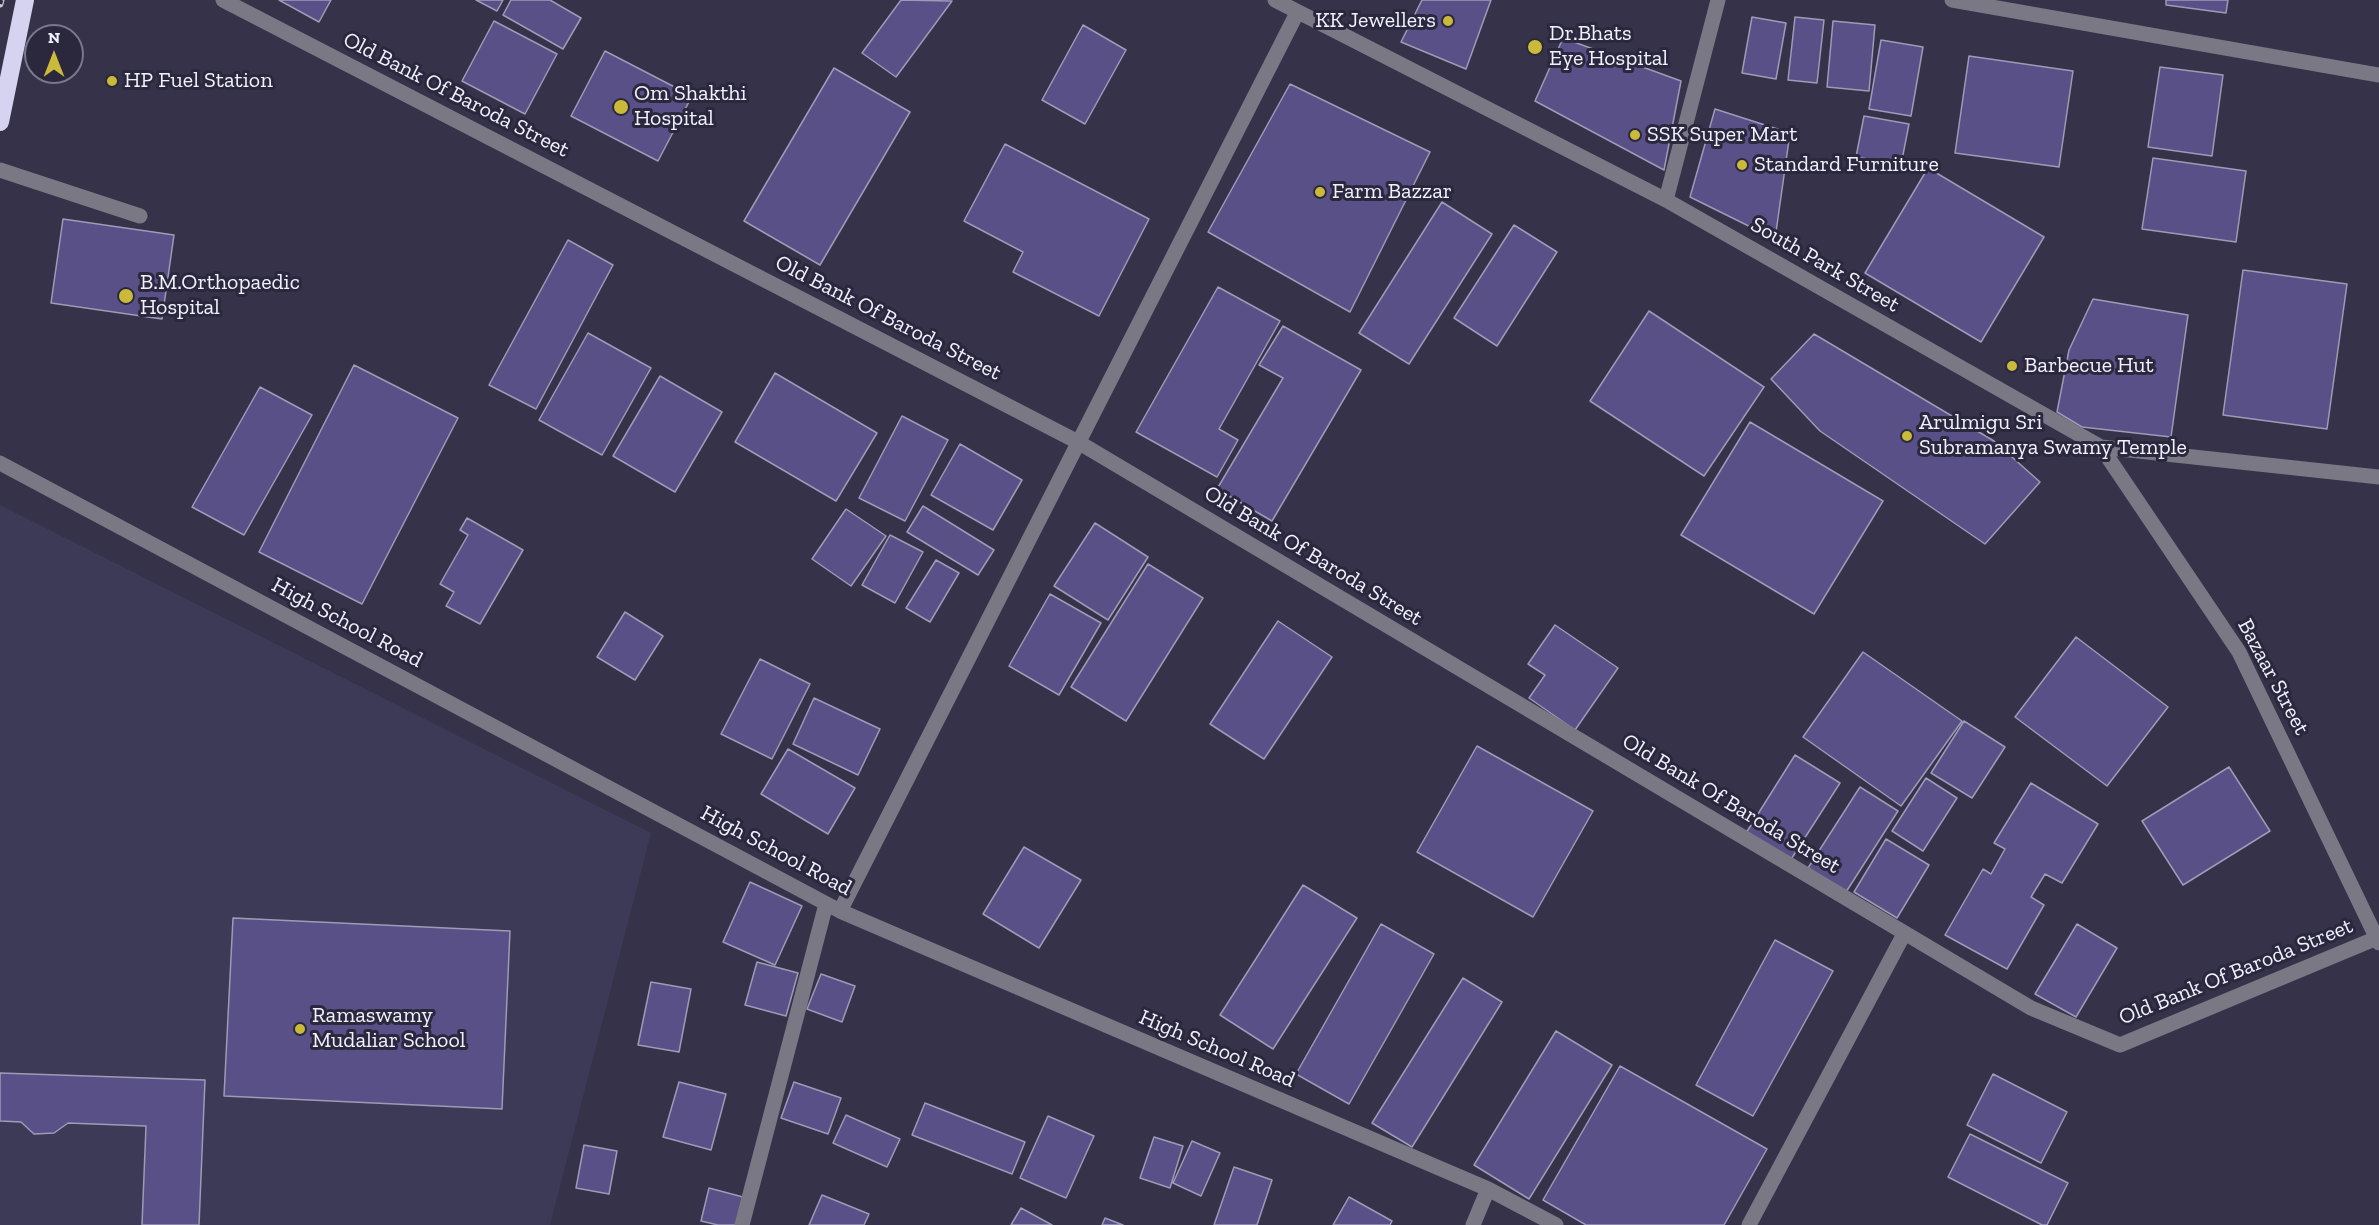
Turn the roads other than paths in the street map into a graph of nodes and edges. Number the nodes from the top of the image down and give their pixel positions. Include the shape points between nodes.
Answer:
1 (26, 0) edge
2 (223, 0) edge
3 (1275, 0) edge
4 (1718, 0) edge
5 (1953, 0) edge
6 (1297, 13) junction
7 (2379, 75) edge
8 (0, 122) edge
9 (0, 170) edge
10 (1666, 200) junction
11 (140, 216) dead end
12 (1078, 442) junction
13 (2101, 447) junction
14 (0, 463) edge
15 (2379, 477) edge
16 (826, 904) junction
17 (840, 911) junction
18 (1904, 934) junction
19 (2378, 940) edge
20 (1488, 1190) junction
21 (742, 1225) edge
22 (1473, 1225) edge
23 (1556, 1225) edge
24 (1749, 1225) edge

1 - 8 highway
2 - 12 street, Old Bank Of Baroda Street
3 - 6 street, South Park Street
4 - 10 street
5 - 7 street
6 - 10 street, South Park Street
6 - 12 street
9 - 11 street
10 - 13 street, South Park Street
12 - 17 street
12 - 18 street, Old Bank Of Baroda Street
13 - 15 street, South Park Street
13 - 19 street, Bazaar Street via 2239,652
14 - 16 street, High School Road
16 - 17 street, High School Road
16 - 21 street
17 - 20 street, High School Road
18 - 19 street, Old Bank Of Baroda Street via 2031,1008 2120,1045
18 - 24 street
20 - 22 street
20 - 23 street, High School Road

